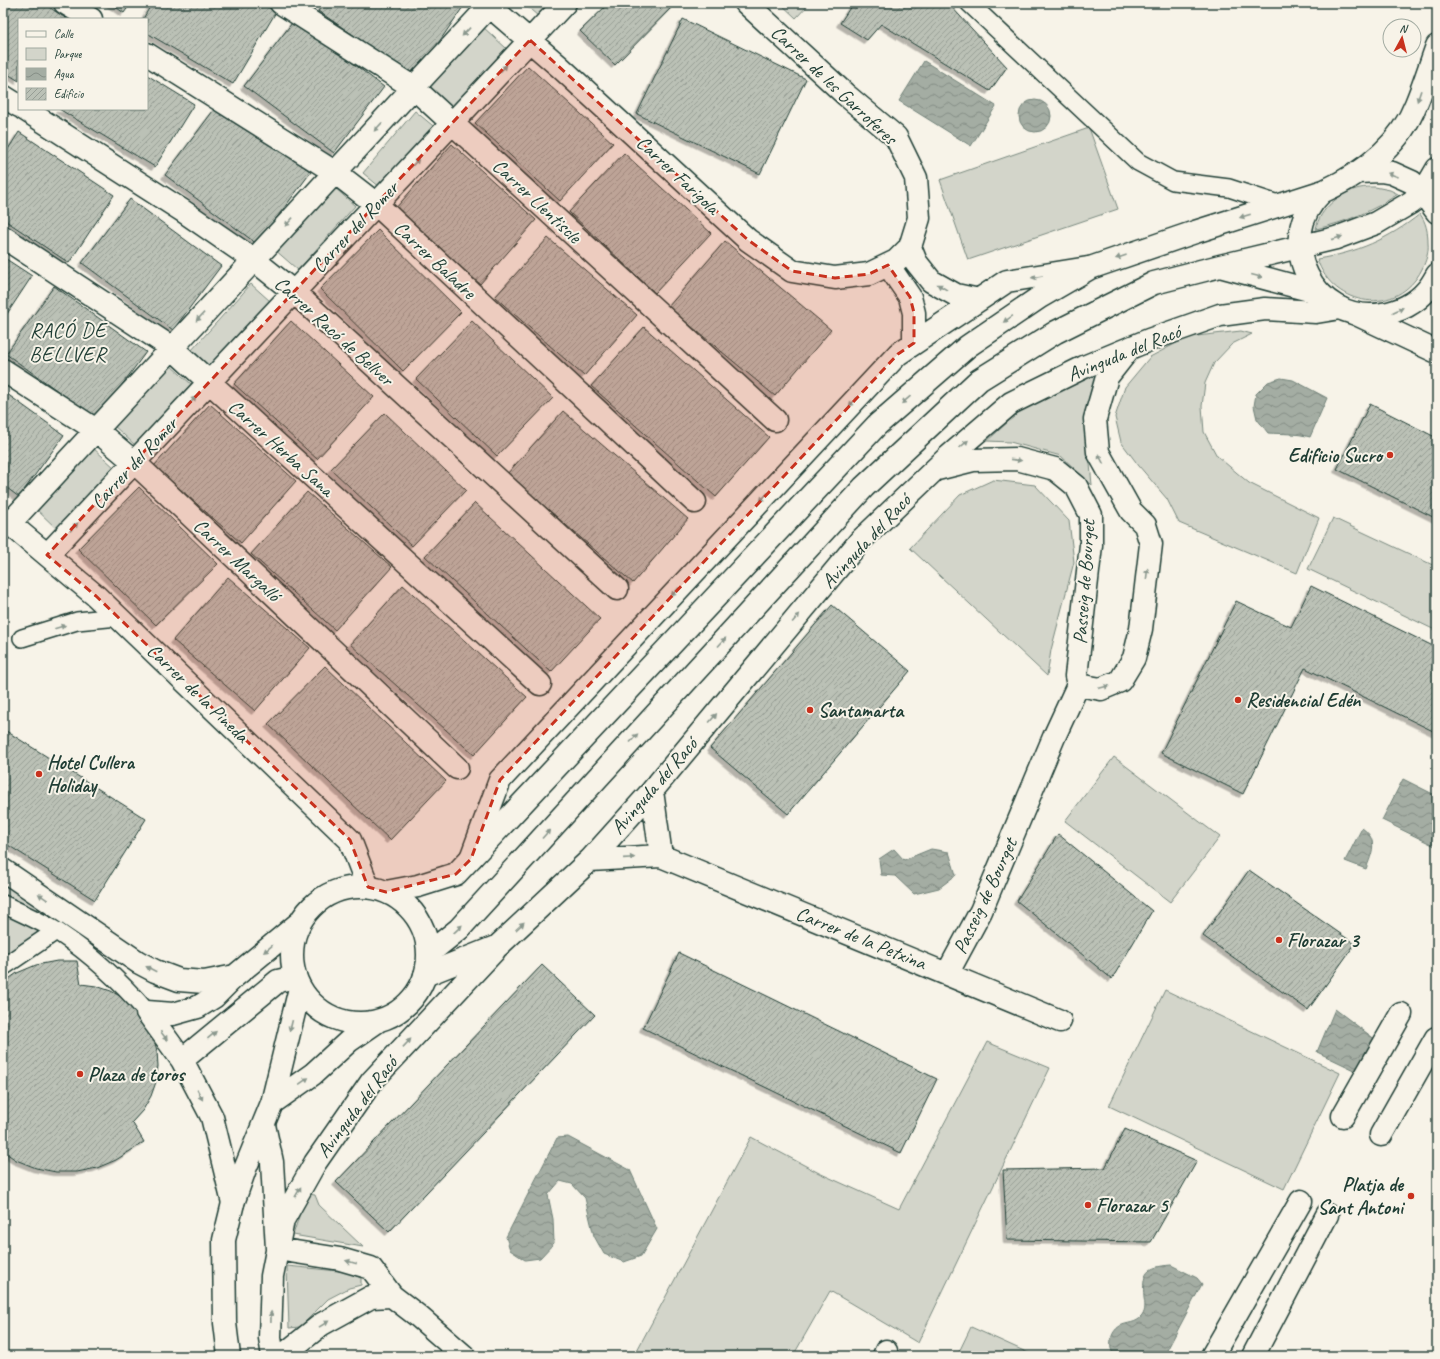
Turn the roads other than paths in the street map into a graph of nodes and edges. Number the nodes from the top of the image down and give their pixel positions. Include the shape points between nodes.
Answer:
1 (65, 3) edge
2 (281, 3) edge
3 (565, 3) edge
4 (746, 3) edge
5 (969, 3) edge
6 (489, 4) edge
7 (89, 18) edge
8 (530, 40) junction
9 (1437, 46) edge
10 (148, 55) edge
11 (414, 88) junction
12 (3, 96) edge
13 (18, 105) edge
14 (26, 110) edge
15 (452, 123) junction
16 (1437, 169) edge
17 (1359, 172) junction
18 (336, 173) junction
19 (1322, 192) junction
20 (1430, 195) edge
21 (376, 204) junction
22 (1281, 205) junction
23 (1437, 212) edge
24 (3, 238) edge
25 (1299, 248) junction
26 (898, 258) junction
27 (254, 260) junction
28 (1220, 266) junction
29 (1090, 268) junction
30 (1437, 275) edge
31 (294, 292) junction
32 (1320, 294) junction
33 (979, 300) junction
34 (1348, 311) junction
35 (914, 343) junction
36 (172, 348) junction
37 (1129, 348) junction
38 (1437, 352) edge
39 (3, 370) edge
40 (210, 382) junction
41 (775, 420) dead end
42 (96, 430) junction
43 (134, 462) junction
44 (936, 469) junction
45 (695, 502) dead end
46 (6, 521) edge
47 (47, 555) junction
48 (617, 589) dead end
49 (118, 617) junction
50 (22, 638) dead end
51 (540, 684) dead end
52 (1078, 685) junction
53 (457, 768) dead end
54 (652, 791) junction
55 (661, 856) junction
56 (471, 859) junction
57 (590, 860) junction
58 (3, 870) edge
59 (377, 890) junction
60 (3, 904) edge
61 (298, 924) junction
62 (56, 931) junction
63 (498, 946) junction
64 (428, 954) junction
65 (3, 967) edge
66 (947, 974) junction
67 (425, 975) junction
68 (235, 976) junction
69 (298, 982) junction
70 (147, 1012) junction
71 (1401, 1014) dead end
72 (380, 1020) junction
73 (1060, 1021) dead end
74 (1436, 1038) edge
75 (182, 1060) junction
76 (272, 1103) junction
77 (1343, 1116) dead end
78 (264, 1125) junction
79 (1381, 1135) dead end
80 (1301, 1201) dead end
81 (233, 1203) junction
82 (1327, 1215) dead end
83 (277, 1249) junction
84 (392, 1296) junction
85 (229, 1356) edge
86 (274, 1356) edge
87 (282, 1356) edge
88 (464, 1356) edge
89 (1212, 1356) edge
90 (1253, 1356) edge

1 - 7 street
2 - 11 street, Carrer Llentiscle
3 - 8 street, Carrer del Romer
4 - 26 street, Carrer de les Garroferes via 896,137 916,178 919,218
5 - 22 lane via 1138,162 1174,181 1229,188
6 - 8 street, Carrer Farigola
6 -> 11 street
15 -> 8 street, Carrer del Romer
8 - 26 street, Carrer Farigola via 748,240 792,271 835,278 869,274
9 -> 17 street via 1416,106 1406,124 1378,158
10 - 18 street, Carrer Baladre
11 - 15 street, Carrer Llentiscle
11 -> 18 street
12 - 13 street
14 - 27 street, Carrer Racó de Bellver via 183,210
21 -> 15 street, Carrer del Romer
15 - 41 street, Carrer Llentiscle
16 - 20 street
17 - 19 street
20 -> 17 street via 1412,182 1392,173
18 - 21 street, Carrer Baladre
18 -> 27 street
19 - 22 street
19 - 25 street via 1314,199 1303,219
20 - 23 street
25 -> 20 street via 1376,223 1410,203
21 - 31 street, Carrer del Romer
21 - 45 street, Carrer Baladre
22 -> 29 street
24 - 36 street, Carrer Herba Sana
25 - 28 street
25 - 32 street via 1310,281
33 -> 26 street via 956,295 931,281 916,262
26 - 35 street via 914,313
27 - 31 street, Carrer Racó de Bellver
27 -> 36 street
28 -> 32 street
64 -> 28 street via 459,929 864,487 979,380 1056,332 1154,283
29 -> 33 street via 1007,281
29 -> 56 street via 1040,297 968,346 877,425
34 -> 30 street, Avinguda del Racó via 1373,316 1393,313 1412,304 1427,290
31 - 40 street, Carrer del Romer
31 - 48 street, Carrer Racó de Bellver
32 - 34 street
33 - 35 street
34 - 37 street, Avinguda del Racó via 1265,309 1220,315
34 - 38 street
35 -> 56 street via 892,360 500,780
36 - 40 street, Carrer Herba Sana
36 - 42 street
44 -> 37 street, Avinguda del Racó via 1011,403
52 -> 37 street via 1101,689 1120,681 1134,658 1140,629 1151,544 1145,525 1131,511 1098,452 1096,419 1107,376
39 - 42 street, Carrer Margalló
43 -> 40 street, Carrer del Romer
40 - 51 street, Carrer Herba Sana
42 - 43 street, Carrer Margalló
42 - 46 street
47 -> 43 street, Carrer del Romer
43 - 53 street, Carrer Margalló
44 -> 52 street, Passeig de Bourget via 973,460 1017,459 1055,469 1076,486 1091,515 1089,560 1076,676
54 -> 44 street, Avinguda del Racó via 860,541
46 - 47 street, Carrer de la Pineda
47 - 49 street, Carrer de la Pineda
50 -> 49 lane via 78,621
49 - 59 street, Carrer de la Pineda via 350,840
52 - 66 street, Passeig de Bourget via 981,911
54 - 55 street
54 - 57 street, Avinguda del Racó
57 -> 55 street, Carrer de la Petxina
55 - 66 street, Carrer de la Petxina
56 - 59 street via 456,874 418,886
63 -> 57 street, Avinguda del Racó
68 -> 58 street via 204,982 179,980 155,972
59 - 61 street via 347,888 327,895 311,907
59 - 64 street via 402,901 414,914 424,933
60 - 62 lane
61 -> 68 street
61 - 69 street via 292,944 292,965
62 - 65 lane
62 - 70 lane via 94,960
63 - 67 street, Avinguda del Racó
83 -> 63 street, Avinguda del Racó via 286,1213 315,1162 372,1081
64 - 67 street
66 - 73 street, Carrer de la Petxina
67 - 72 street via 415,995 400,1010
68 - 70 street via 214,997 198,1007 173,1014
69 - 72 street via 312,1004 330,1016 358,1023
75 -> 69 street via 278,981
69 -> 76 street
70 -> 75 street
71 - 77 street
76 -> 72 street, Avinguda del Racó via 314,1074 349,1041
74 - 79 street
75 -> 81 street via 212,1117
76 - 78 street
78 - 81 street
78 - 83 street, Avinguda del Racó via 272,1162
80 - 89 street
81 - 85 street via 224,1240 225,1323
82 - 90 street
84 -> 83 street via 371,1268 340,1259
86 -> 83 street, Avinguda del Racó via 270,1338 272,1276
87 -> 84 street via 322,1324 371,1297
84 - 88 street

